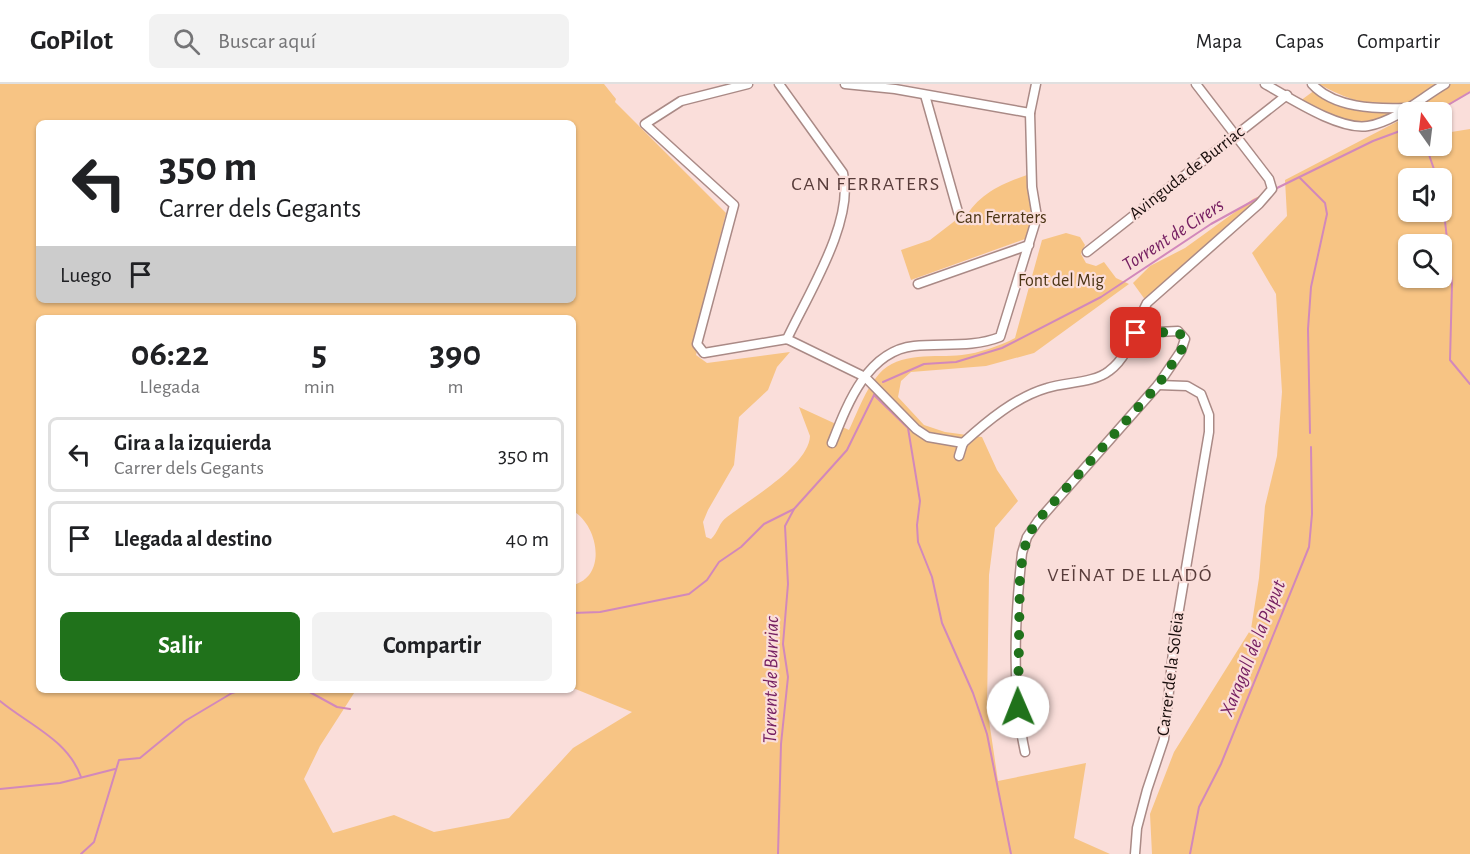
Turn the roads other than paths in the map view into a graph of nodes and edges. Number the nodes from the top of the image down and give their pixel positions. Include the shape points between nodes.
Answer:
1 (748, 84) edge
2 (779, 84) edge
3 (845, 84) edge
4 (1036, 84) edge
5 (1196, 84) edge
6 (1265, 84) edge
7 (1312, 84) edge
8 (1445, 84) edge
9 (925, 95) junction
10 (1287, 95) junction
11 (1416, 102) edge
12 (1398, 108) edge
13 (1398, 112) edge
14 (1030, 113) junction
15 (1235, 134) junction
16 (958, 212) dead end
17 (1029, 246) junction
18 (1087, 252) dead end
19 (918, 284) dead end
20 (1136, 333) junction
21 (787, 339) junction
22 (864, 377) junction
23 (1158, 385) junction
24 (832, 443) dead end
25 (963, 443) junction
26 (960, 456) dead end
27 (1025, 752) dead end
28 (1135, 854) edge

1 - 21 street via 681,101 645,124 734,205 697,344 704,353
2 - 21 street via 843,173 847,188 834,238
3 - 9 street
4 - 14 street
5 - 15 street
6 - 10 street
7 - 12 street via 1341,102 1377,109
8 - 11 street
9 - 14 street
9 - 16 street
10 - 13 street via 1350,126 1367,126
10 - 15 street, Avinguda de Burriac
14 - 17 street via 1037,217
15 - 18 street, Avinguda de Burriac
15 - 20 street via 1269,179 1272,189 1147,303
17 - 19 street
17 - 22 street via 1000,337 984,344 913,346 899,350 885,356
20 - 23 street via 1178,332 1185,339
20 - 25 street via 1109,371 1046,388 1025,398
21 - 22 street
22 - 24 street
22 - 25 street via 928,437
23 - 27 street via 1027,537 1020,572 1017,656 1018,723
23 - 28 street, Carrer de la Soleia via 1187,386 1201,394 1209,415 1209,432 1175,633 1164,739 1137,828
25 - 26 street

